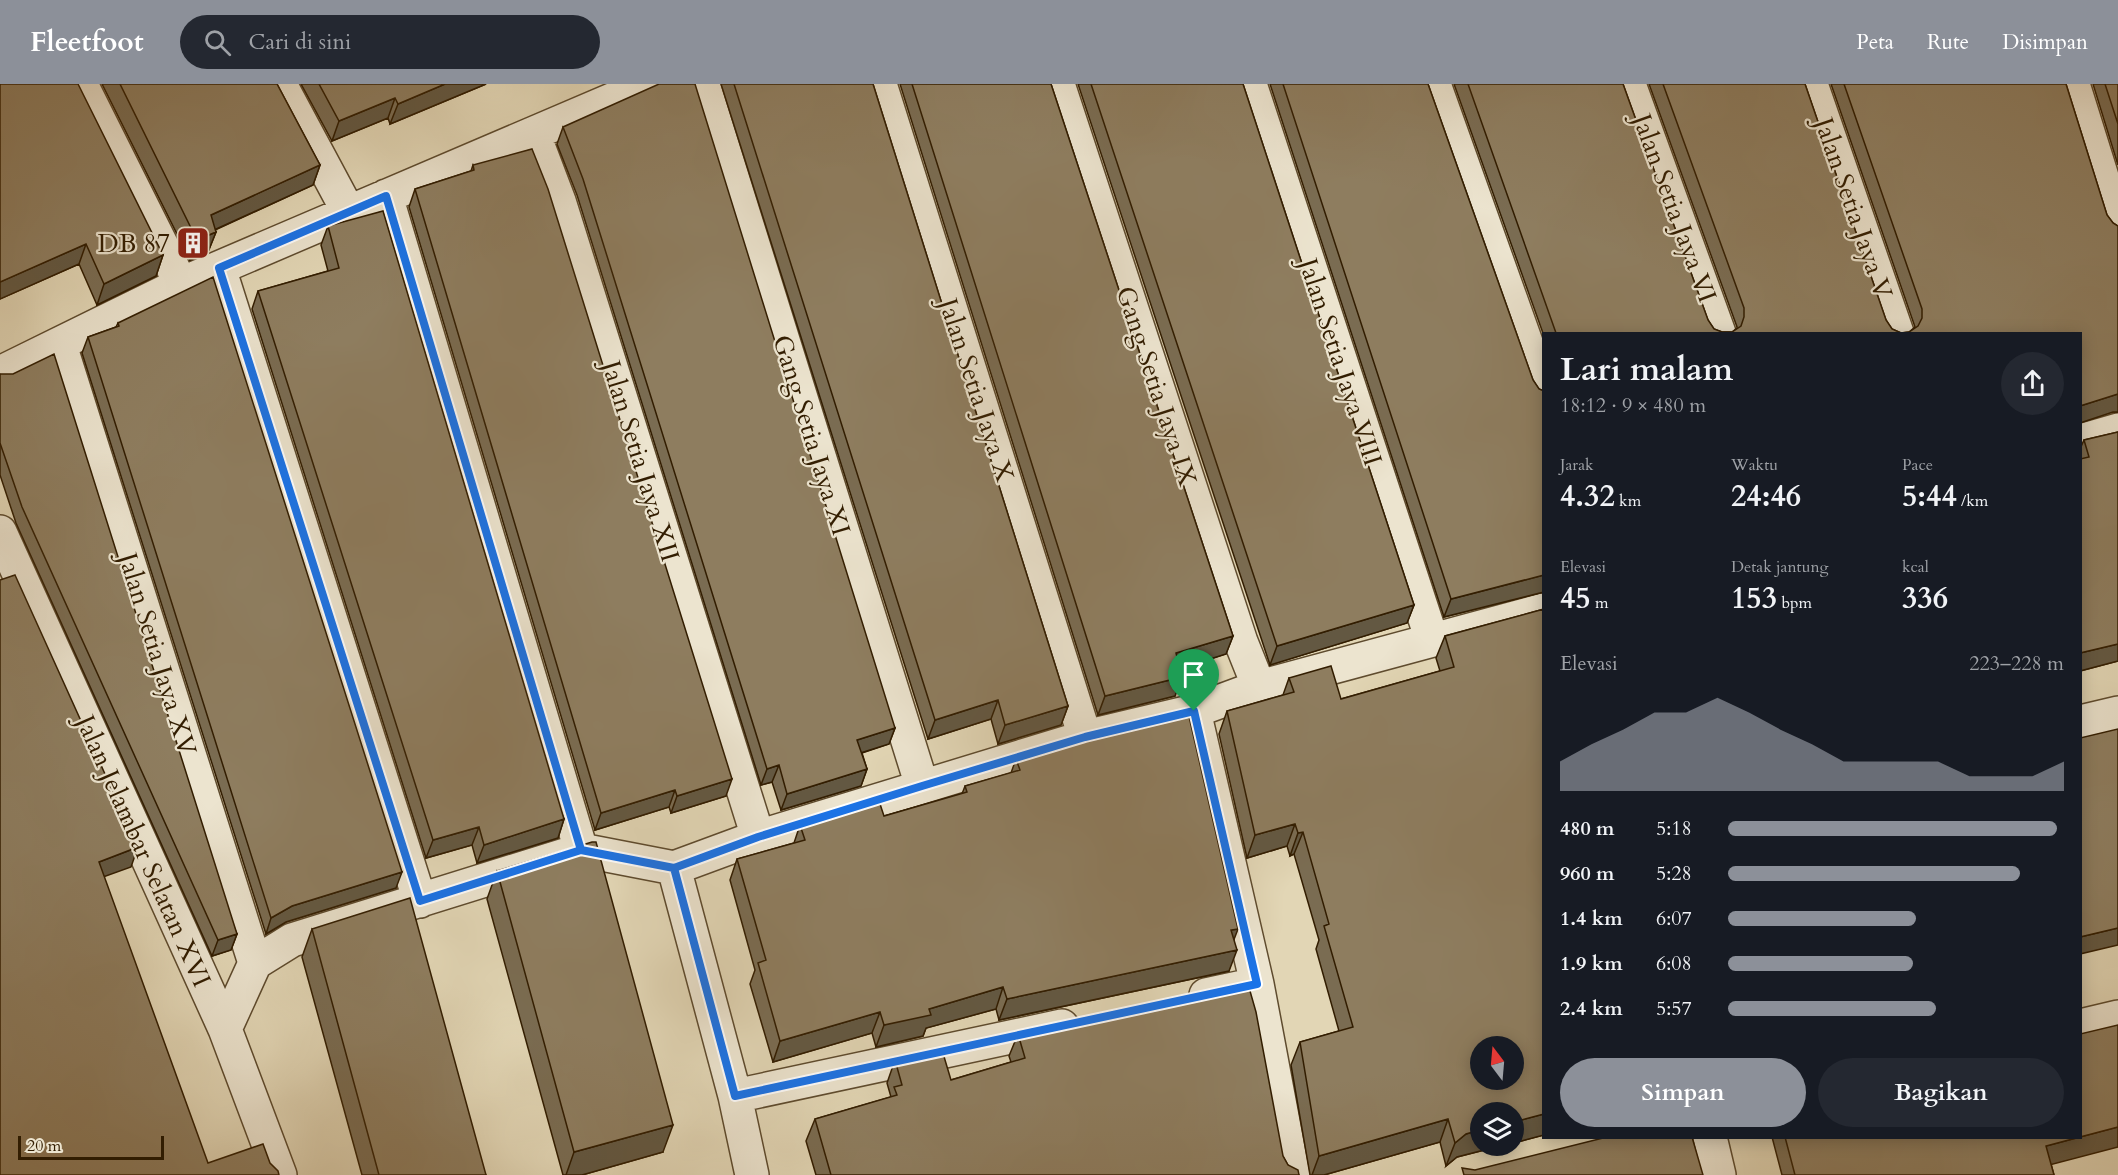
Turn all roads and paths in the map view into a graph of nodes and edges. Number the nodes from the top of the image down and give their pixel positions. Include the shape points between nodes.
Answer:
1 (81, 84) edge
2 (280, 84) edge
3 (649, 84) edge
4 (703, 84) edge
5 (880, 84) edge
6 (1058, 84) edge
7 (1250, 84) edge
8 (1434, 84) edge
9 (1629, 84) edge
10 (1811, 84) edge
11 (2073, 84) edge
12 (534, 135) junction
13 (386, 196) junction
14 (349, 213) junction
15 (2118, 228) edge
16 (219, 268) junction
17 (181, 284) junction
18 (1719, 332) edge
19 (1897, 332) edge
20 (60, 345) junction
21 (0, 373) edge
22 (1542, 387) edge
23 (2118, 430) edge
24 (2082, 440) edge
25 (0, 532) edge
26 (1542, 611) edge
27 (1432, 640) junction
28 (1259, 687) junction
29 (1194, 711) junction
30 (2118, 713) edge
31 (2082, 722) edge
32 (1085, 737) junction
33 (922, 786) junction
34 (758, 837) junction
35 (581, 850) junction
36 (674, 868) junction
37 (420, 901) junction
38 (255, 963) junction
39 (1257, 984) junction
40 (1177, 1001) edge
41 (2118, 1017) edge
42 (1096, 1018) edge
43 (2082, 1026) edge
44 (225, 1029) junction
45 (735, 1096) junction
46 (1710, 1139) edge
47 (280, 1175) edge
48 (753, 1175) edge
49 (1293, 1175) edge
50 (1719, 1175) edge

1 - 17 street
2 - 14 street
3 - 12 street
4 - 33 street, Gang Setia Jaya XI
5 - 32 street, Jalan Setia Jaya X
6 - 28 street, Gang Setia Jaya IX
7 - 27 street, Jalan Setia Jaya VIII
8 - 22 street
9 - 18 street, Jalan Setia Jaya VI
10 - 19 street, Jalan Setia Jaya V
11 - 15 street
12 - 13 street
12 - 34 street, Jalan Setia Jaya XII via 559,201
13 - 14 street
13 - 35 street
14 - 16 street
16 - 17 street
16 - 37 street
17 - 20 street
20 - 21 street
20 - 38 street, Jalan Setia Jaya XV
23 - 24 street
25 - 44 street, Jalan Jelambar Selatan XVI
26 - 27 street
27 - 28 street
28 - 29 street
29 - 32 street
29 - 39 street
30 - 31 street
32 - 33 street
33 - 34 street
34 - 36 street
35 - 36 street
35 - 37 street
36 - 45 street
37 - 38 street via 292,940
38 - 44 street
39 - 40 street
39 - 49 street
41 - 43 street
42 - 45 street
44 - 47 street, Jalan Jelambar Selatan XVI
45 - 48 street
46 - 50 street

